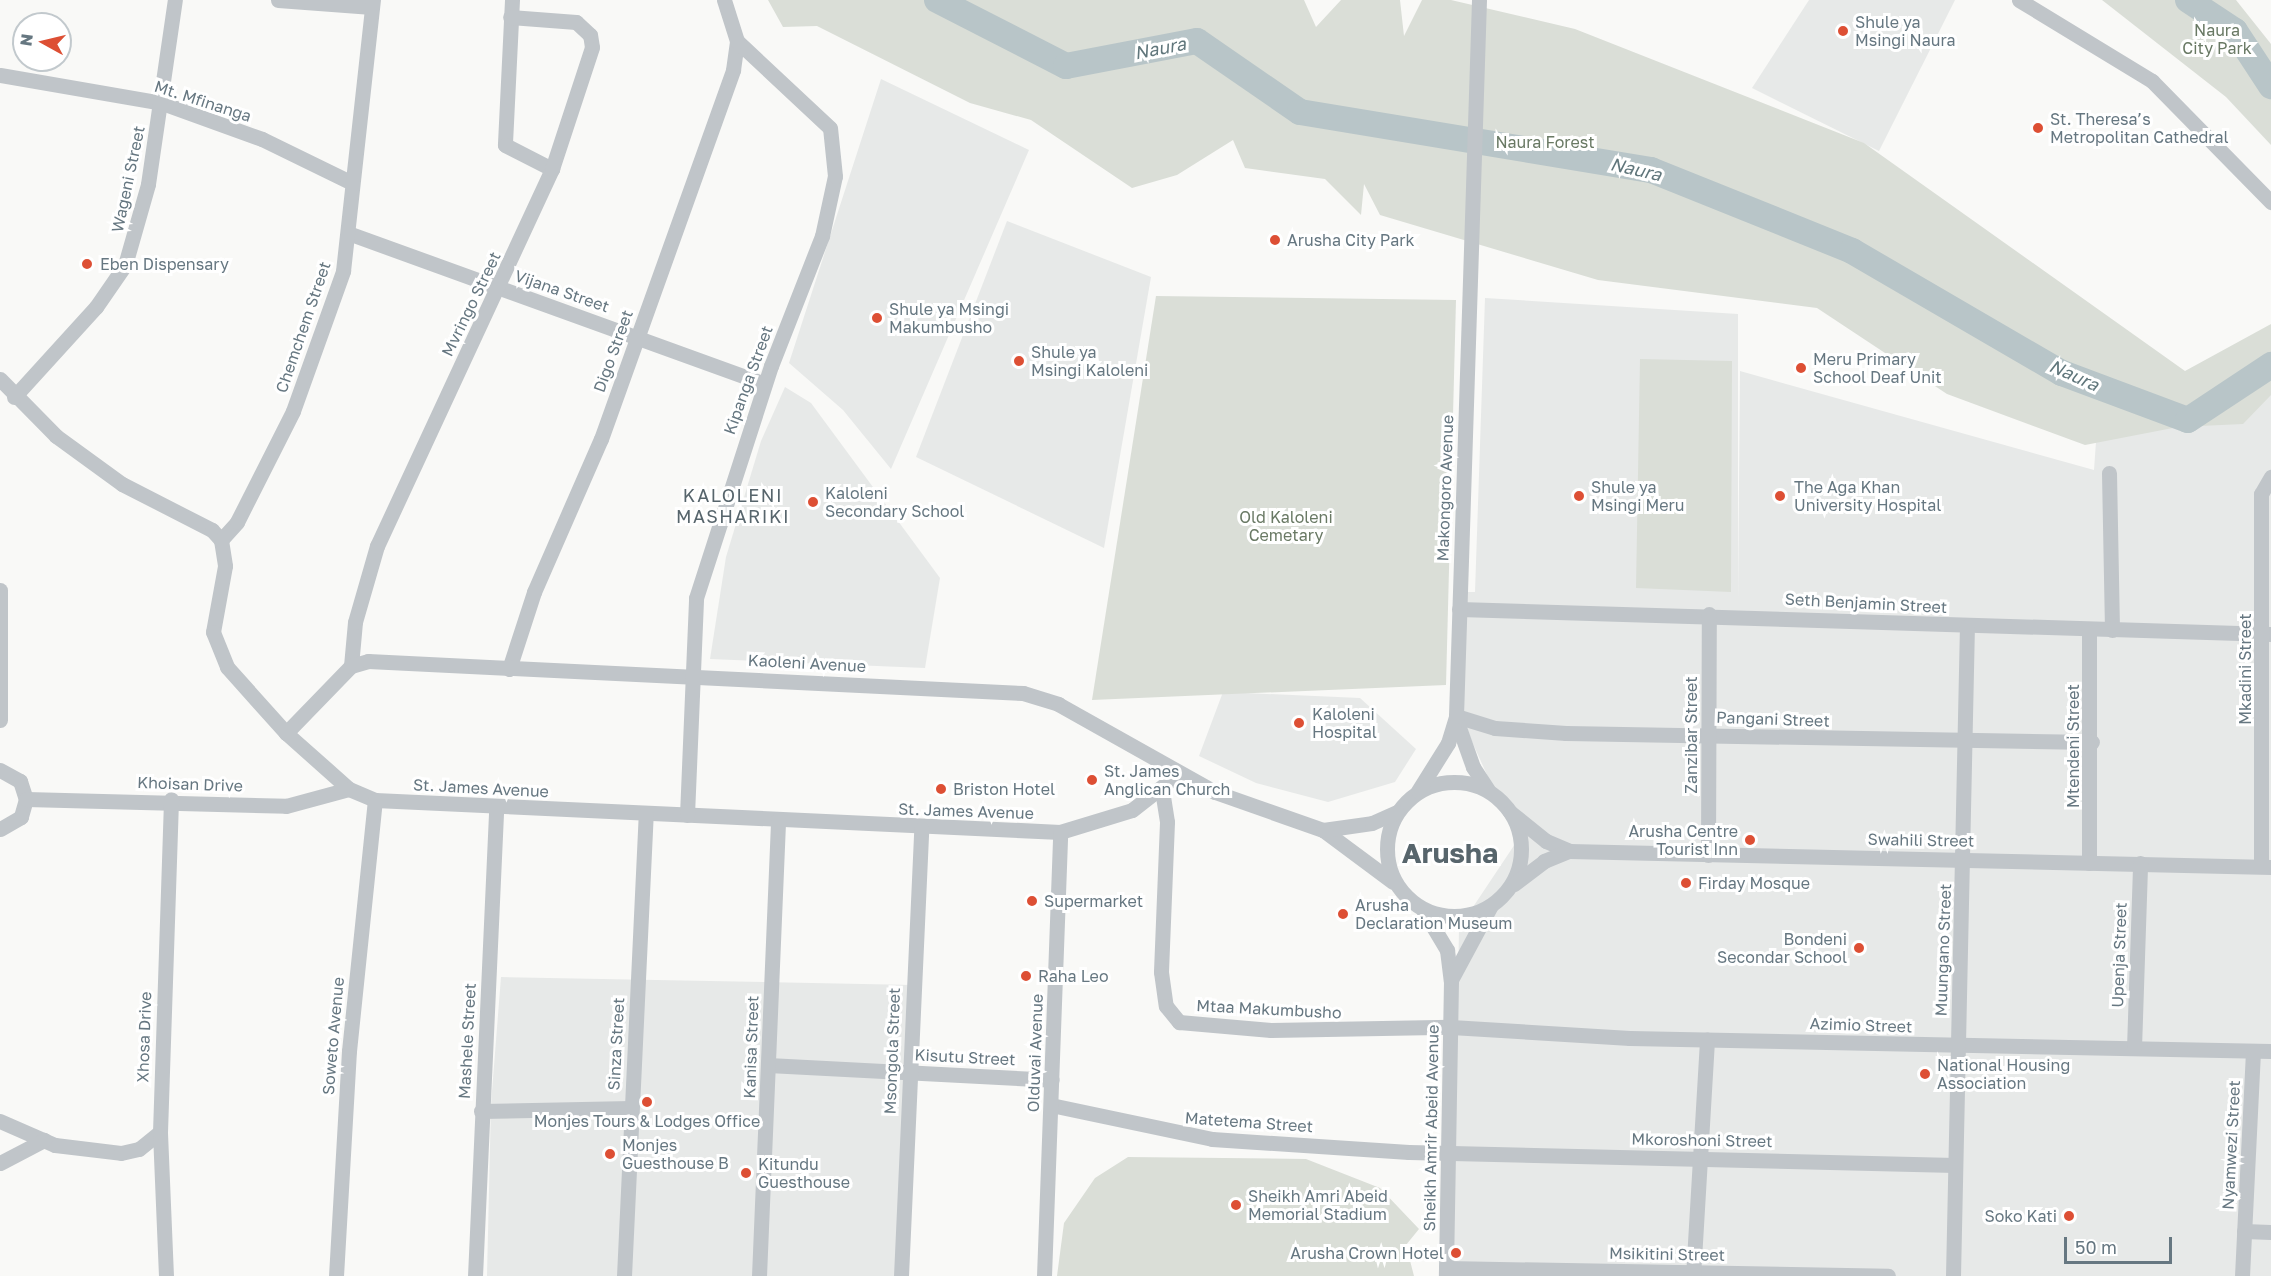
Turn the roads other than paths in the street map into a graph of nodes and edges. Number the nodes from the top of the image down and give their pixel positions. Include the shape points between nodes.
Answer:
1 (175, 0) edge
2 (278, 0) edge
3 (512, 0) edge
4 (724, 0) edge
5 (1479, 0) edge
6 (2019, 0) edge
7 (373, 4) edge
8 (510, 18) junction
9 (737, 41) junction
10 (0, 75) edge
11 (162, 104) junction
12 (552, 169) junction
13 (350, 182) junction
14 (2271, 202) edge
15 (348, 233) junction
16 (500, 289) junction
17 (638, 337) junction
18 (0, 379) edge
19 (765, 384) junction
20 (14, 397) junction
21 (2109, 473) dead end
22 (2271, 477) edge
23 (220, 540) junction
24 (0, 590) edge
25 (1459, 609) junction
26 (1709, 614) junction
27 (1967, 626) junction
28 (2089, 629) junction
29 (2112, 630) junction
30 (2268, 634) edge
31 (351, 666) junction
32 (509, 669) junction
33 (690, 675) junction
34 (1455, 716) junction
35 (0, 720) edge
36 (286, 733) junction
37 (1710, 735) junction
38 (1964, 741) junction
39 (2091, 741) junction
40 (0, 770) edge
41 (1178, 774) junction
42 (350, 789) junction
43 (1162, 790) junction
44 (1488, 790) junction
45 (1419, 791) junction
46 (27, 799) junction
47 (171, 799) junction
48 (375, 800) junction
49 (496, 808) junction
50 (1397, 812) junction
51 (1510, 812) junction
52 (646, 814) junction
53 (687, 814) junction
54 (778, 819) junction
55 (921, 828) junction
56 (0, 829) edge
57 (1323, 830) junction
58 (1060, 832) junction
59 (1569, 851) junction
60 (1708, 855) junction
61 (1963, 858) junction
62 (2090, 863) junction
63 (2140, 863) junction
64 (2266, 866) edge
65 (1393, 882) junction
66 (1505, 893) junction
67 (1491, 905) junction
68 (1421, 908) junction
69 (1451, 981) junction
70 (1451, 1027) junction
71 (1707, 1039) junction
72 (1958, 1046) junction
73 (2134, 1048) junction
74 (2253, 1051) junction
75 (2271, 1051) edge
76 (768, 1065) junction
77 (909, 1072) junction
78 (1052, 1080) junction
79 (1051, 1105) junction
80 (631, 1108) junction
81 (482, 1111) junction
82 (0, 1121) edge
83 (160, 1132) junction
84 (44, 1140) junction
85 (1448, 1152) junction
86 (1696, 1157) junction
87 (0, 1163) edge
88 (1955, 1165) junction
89 (2244, 1231) junction
90 (2271, 1232) edge
91 (1446, 1272) edge
92 (1693, 1274) edge
93 (166, 1276) edge
94 (336, 1276) edge
95 (475, 1276) edge
96 (624, 1276) edge
97 (759, 1276) edge
98 (901, 1276) edge
99 (1044, 1276) edge
100 (1888, 1276) edge
101 (1953, 1276) edge
102 (2242, 1276) edge

1 - 11 street, Wageni Street
2 - 7 street
3 - 8 street
4 - 9 street, Kipanga Street
5 - 25 street, Makongoro Avenue
6 - 14 street via 2152,81
7 - 13 street, Chemchem Street
8 - 12 street via 505,145
8 - 12 street, Mvringo Street via 561,18 590,35 592,47
9 - 17 street, Digo Street via 733,70
9 - 19 street, Kipanga Street via 830,128 835,176 822,236
10 - 11 street, Mt. Mfinanga
11 - 13 street, Mt. Mfinanga via 262,139
11 - 20 street, Wageni Street via 139,227 125,265 96,307
12 - 16 street, Mvringo Street
13 - 15 street, Chemchem Street
15 - 16 street, Vijana Street
15 - 23 street, Chemchem Street via 343,271 293,411 237,522
16 - 17 street, Vijana Street
16 - 31 street, Mvringo Street via 377,546 355,622
17 - 19 street, Vijana Street
17 - 32 street, Digo Street
18 - 20 street
19 - 33 street, Kipanga Street via 696,598
20 - 23 street via 122,484 212,530
21 - 29 street
22 - 30 street, Mkadini Street via 2261,494
23 - 36 street, St. James Avenue via 225,566 213,618 217,645 227,667
24 - 35 street
25 - 26 street, Seth Benjamin Street
25 - 34 street, Makongoro Avenue
26 - 27 street, Seth Benjamin Street
26 - 37 street, Zanzibar Street
27 - 28 street, Seth Benjamin Street
27 - 38 street, Muungano Street
28 - 29 street, Seth Benjamin Street
28 - 39 street, Mtendeni Street
29 - 30 street, Seth Benjamin Street
30 - 64 street, Mkadini Street
31 - 32 street, Kaoleni Avenue via 368,661
31 - 36 street
32 - 33 street, Kaoleni Avenue
33 - 41 street, Kaoleni Avenue via 1023,693 1058,704
33 - 53 street, Kipanga Street
34 - 37 street, Pangani Street via 1495,728 1545,732
34 - 44 street via 1473,767
34 - 45 street, Makongoro Avenue via 1440,760
36 - 42 street, St. James Avenue
37 - 38 street, Pangani Street
37 - 60 street, Zanzibar Street
38 - 39 street, Pangani Street
38 - 61 street, Muungano Street
39 - 62 street, Mtendeni Street
40 - 46 street via 20,781
41 - 43 street, St. James Avenue
41 - 57 street, Kaoleni Avenue via 1249,807
42 - 47 street, Khoisan Drive via 286,806
42 - 48 street, St. James Avenue
43 - 58 street, St. James Avenue via 1132,810
43 - 70 street, Mtaa Makumbusho via 1167,822 1161,972 1172,1018 1213,1028 1271,1030
44 - 45 street via 1453,781
44 - 51 street
45 - 50 street
46 - 47 street, Khoisan Drive
46 - 56 street via 21,817
47 - 83 street, Xhosa Drive
48 - 49 street, St. James Avenue
48 - 94 street, Soweto Avenue via 349,1051
49 - 52 street, St. James Avenue
49 - 81 street, Mashele Street
50 - 57 street, Kaoleni Avenue via 1372,823
50 - 65 street via 1386,854
51 - 59 street, Swahili Street via 1546,841
51 - 66 street via 1521,854
52 - 53 street, St. James Avenue
52 - 80 street, Sinza Street
53 - 54 street, St. James Avenue
54 - 55 street, St. James Avenue
54 - 76 street, Kanisa Street
55 - 58 street, St. James Avenue
55 - 77 street, Msongola Street
57 - 65 street, Kaoleni Avenue
58 - 78 street, Olduvai Avenue
59 - 60 street, Swahili Street
59 - 66 street, Swahili Street via 1544,861
60 - 61 street, Swahili Street
61 - 62 street, Swahili Street
61 - 72 street, Muungano Street
62 - 63 street, Swahili Street
63 - 64 street, Swahili Street
63 - 73 street, Upenja Street
65 - 68 street
66 - 67 street
67 - 68 street via 1456,917
67 - 69 street via 1475,927
68 - 69 street, Sheikh Amrir Abeid Avenue via 1447,950
69 - 70 street, Sheikh Amrir Abeid Avenue
70 - 71 street, Azimio Street
70 - 85 street, Sheikh Amrir Abeid Avenue
71 - 72 street, Azimio Street
71 - 86 street
72 - 73 street, Azimio Street
72 - 88 street, Muungano Street
73 - 74 street, Azimio Street
74 - 75 street, Azimio Street
74 - 89 street, Nyamwezi Street
76 - 77 street, Kisutu Street
76 - 97 street, Kanisa Street
77 - 78 street, Kisutu Street
77 - 98 street, Msongola Street
78 - 79 street, Olduvai Avenue
79 - 85 street, Matetema Street via 1212,1140
79 - 99 street, Olduvai Avenue
80 - 81 street
80 - 96 street, Sinza Street
81 - 95 street, Mashele Street
82 - 84 street
83 - 84 street via 140,1149 121,1154
83 - 93 street, Xhosa Drive
84 - 87 street
85 - 86 street, Mkoroshoni Street
85 - 91 street, Sheikh Amrir Abeid Avenue
86 - 88 street, Mkoroshoni Street
86 - 92 street
88 - 101 street, Muungano Street
89 - 90 street
89 - 102 street, Nyamwezi Street
91 - 92 street, Msikitini Street
92 - 100 street, Msikitini Street

